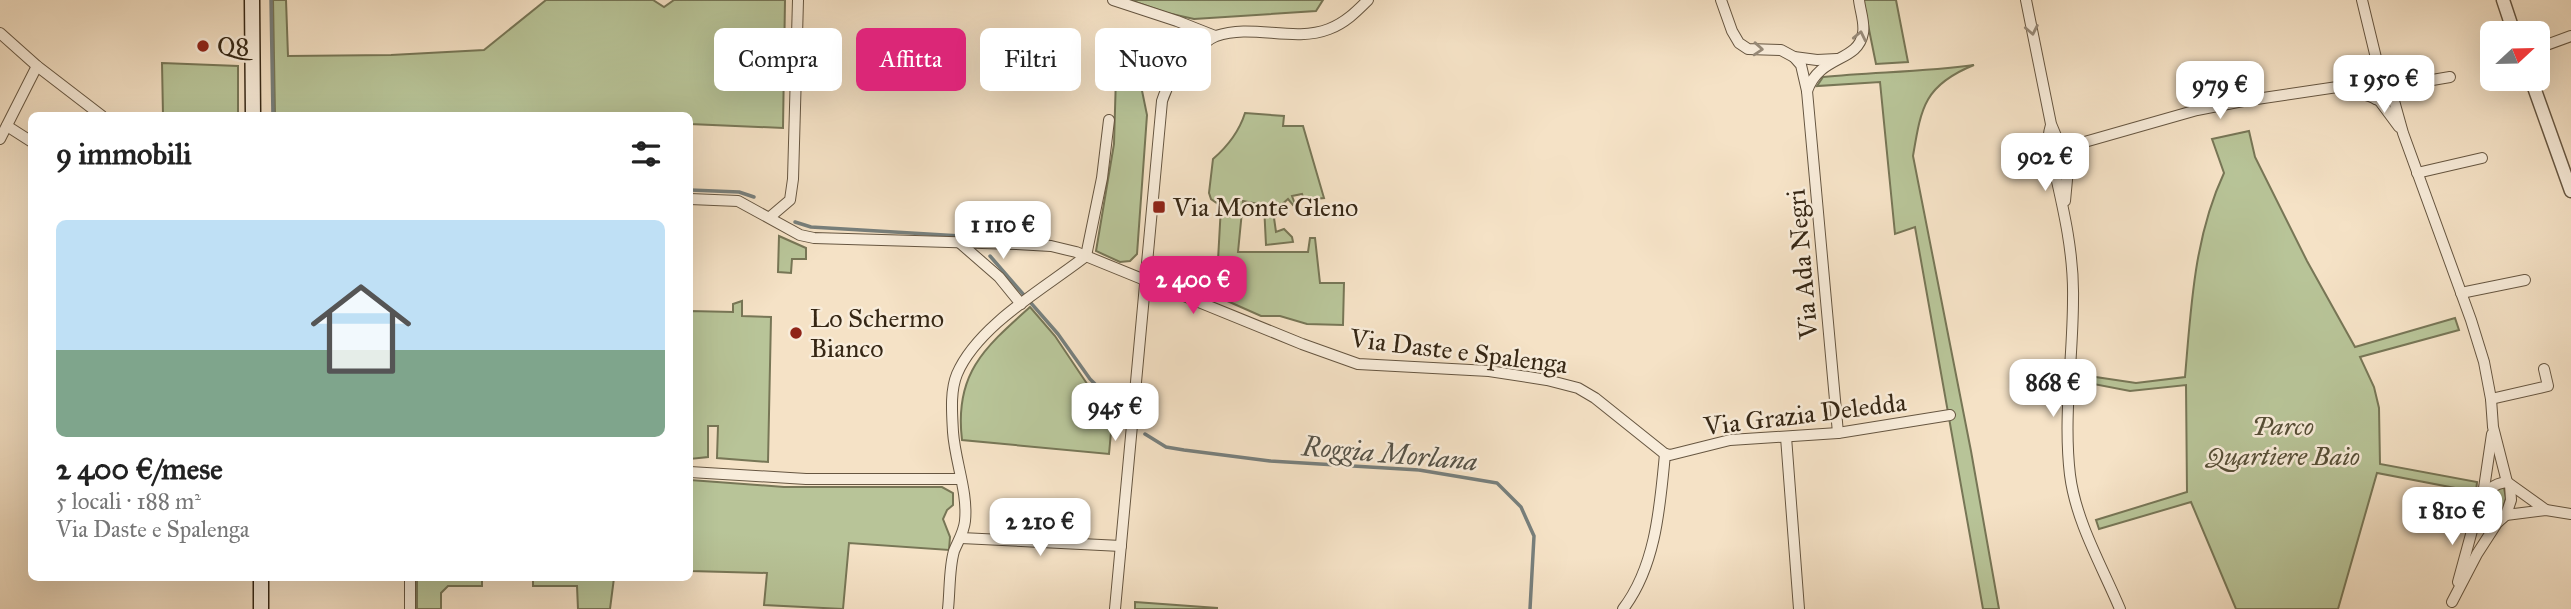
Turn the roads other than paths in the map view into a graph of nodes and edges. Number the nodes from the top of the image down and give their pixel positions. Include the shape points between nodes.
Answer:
1 (252, 0) edge
2 (798, 0) edge
3 (1113, 0) edge
4 (1368, 0) edge
5 (1721, 0) edge
6 (1858, 0) edge
7 (2026, 0) edge
8 (2362, 0) edge
9 (2503, 0) edge
10 (2510, 21) edge
11 (0, 33) edge
12 (1215, 36) junction
13 (2571, 36) edge
14 (2373, 43) junction
15 (2550, 44) edge
16 (1794, 57) junction
17 (1837, 59) junction
18 (37, 66) junction
19 (2450, 77) dead end
20 (2373, 80) junction
21 (2339, 86) junction
22 (2390, 86) junction
23 (1807, 91) junction
24 (2535, 91) edge
25 (2376, 99) junction
26 (97, 112) edge
27 (253, 112) edge
28 (1109, 120) dead end
29 (2051, 124) junction
30 (6, 126) junction
31 (2403, 133) junction
32 (2098, 138) junction
33 (0, 139) edge
34 (28, 140) edge
35 (2065, 147) junction
36 (2051, 153) junction
37 (2482, 158) dead end
38 (2071, 164) junction
39 (2054, 168) junction
40 (2417, 173) junction
41 (2571, 191) edge
42 (693, 199) edge
43 (2064, 212) junction
44 (770, 217) junction
45 (960, 243) junction
46 (1086, 256) junction
47 (1145, 278) junction
48 (2525, 280) dead end
49 (2461, 293) junction
50 (1027, 299) junction
51 (2544, 369) dead end
52 (2491, 399) junction
53 (1950, 415) dead end
54 (2493, 427) junction
55 (1838, 433) junction
56 (1786, 437) junction
57 (1665, 454) junction
58 (693, 472) edge
59 (960, 479) junction
60 (2509, 484) junction
61 (2483, 498) junction
62 (2546, 510) junction
63 (2571, 514) edge
64 (2504, 517) junction
65 (961, 538) junction
66 (1121, 546) junction
67 (261, 581) edge
68 (410, 581) edge
69 (2451, 606) edge
70 (1625, 608) edge
71 (261, 609) edge
72 (410, 609) edge
73 (947, 609) edge
74 (1115, 609) edge
75 (1799, 609) edge
76 (2120, 609) edge

1 - 27 main road
2 - 44 street via 793,179 790,200
3 - 12 street
4 - 12 street via 1351,18 1328,30
5 -> 16 street via 1741,45 1755,51 1781,50
17 -> 6 street via 1851,54 1861,43 1864,31
7 -> 29 street
8 - 14 street
9 - 10 street
11 - 18 street
12 - 47 street via 1187,59 1166,89
13 - 15 street
14 - 20 street via 2377,62
14 - 22 street
16 - 17 street
16 - 23 street, Via Ada Negri via 1801,65
17 - 23 street via 1812,77
18 - 26 street
18 - 30 street
19 - 22 street
20 - 21 street
20 - 22 street via 2380,78
20 - 25 street via 2369,90
21 - 25 street
21 - 32 street via 2197,110
22 - 25 street via 2386,99
22 - 31 street
23 - 55 street, Via Ada Negri
24 - 41 street
25 - 31 street
28 - 46 street
29 - 35 street
29 - 36 street
30 - 33 street
30 - 34 street
31 - 40 street
32 - 35 street
32 - 38 street
35 - 36 street via 2056,147
35 - 38 street via 2072,152
36 - 39 street
37 - 40 street
38 - 39 street via 2061,170
38 - 43 street
39 - 43 street
40 - 49 street
42 - 44 street, Via Daste e Spalenga via 738,201
43 - 76 street via 2074,299 2067,442 2071,478 2084,529
44 - 45 street, Via Daste e Spalenga via 814,238
45 - 46 street, Via Daste e Spalenga via 1051,246
45 - 50 street
46 - 47 street, Via Daste e Spalenga
46 - 50 street
47 - 57 street, Via Daste e Spalenga via 1358,364 1489,371 1578,388
47 - 66 street
48 - 49 street
49 - 52 street
50 - 59 street via 992,328 957,374 952,409
51 - 52 street via 2549,386
52 - 54 street
53 - 55 street, Via Grazia Deledda
54 - 60 street
54 - 61 street
55 - 56 street, Via Grazia Deledda
56 - 57 street, Via Grazia Deledda via 1730,440
56 - 75 street
57 - 70 street via 1653,541 1640,582
58 - 59 street via 806,479
59 - 65 street via 965,521
60 - 61 street via 2489,488
60 - 62 street
60 - 64 street via 2511,500
61 - 64 street via 2492,518
61 - 69 street
62 - 63 street
62 - 64 street
64 - 69 street via 2477,554
65 - 66 street
65 - 73 street via 954,552
66 - 74 street
67 - 71 main road
68 - 72 street

